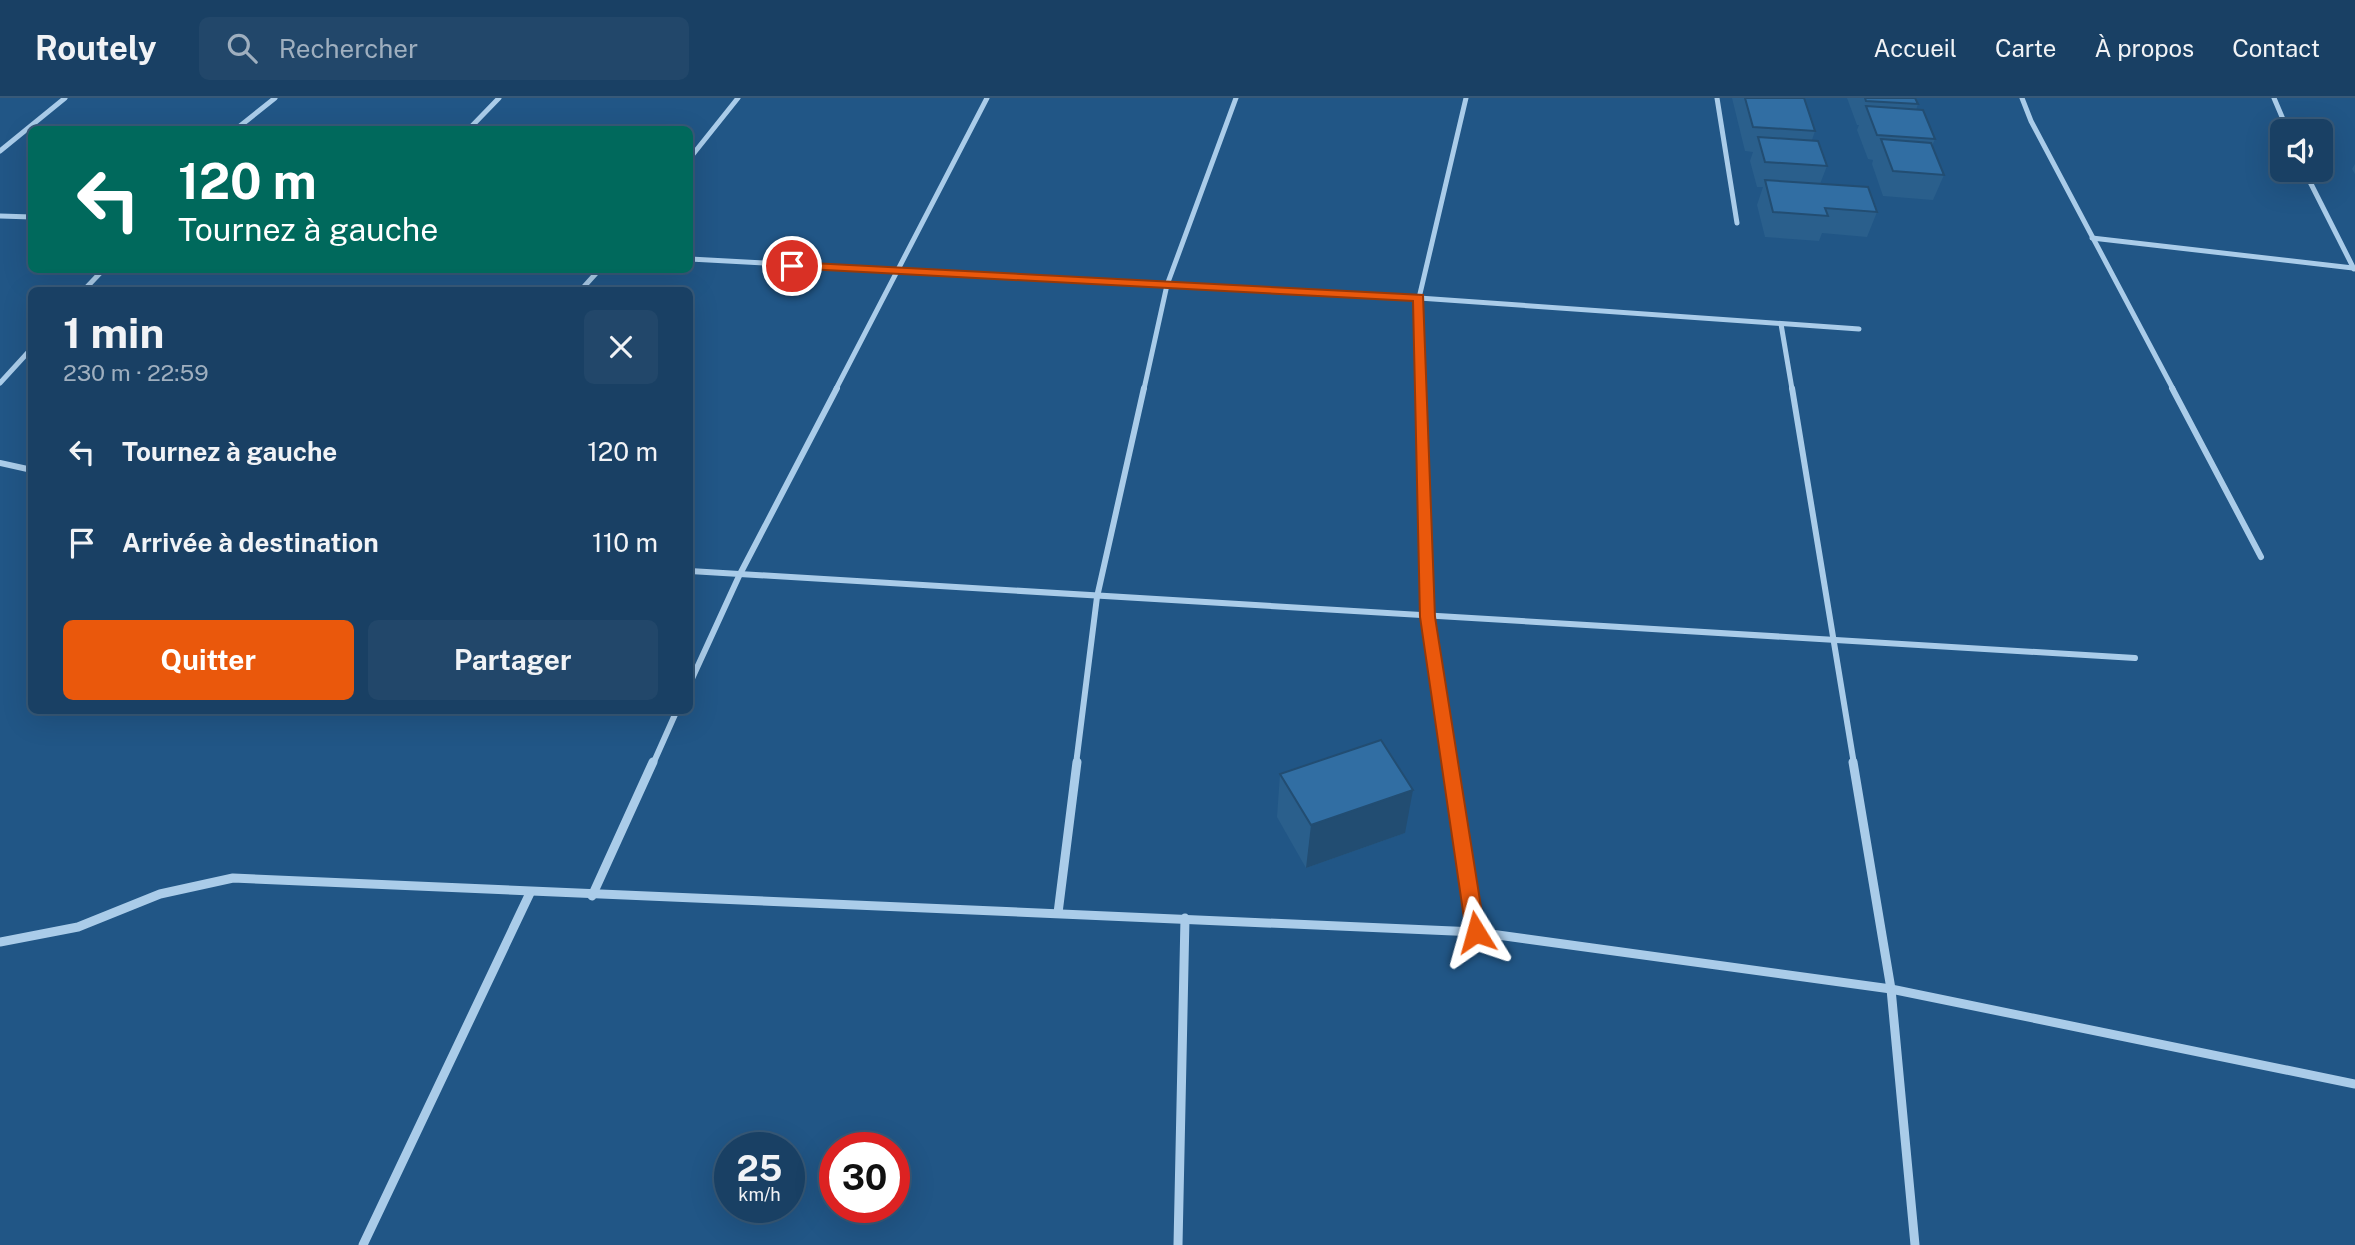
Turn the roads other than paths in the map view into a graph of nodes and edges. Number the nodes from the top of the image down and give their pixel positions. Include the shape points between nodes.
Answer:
1 (65, 98) edge
2 (275, 98) edge
3 (499, 98) edge
4 (738, 98) edge
5 (987, 98) edge
6 (1236, 98) edge
7 (1466, 98) edge
8 (1717, 98) edge
9 (2022, 98) edge
10 (2274, 98) edge
11 (2283, 119) edge
12 (31, 126) edge
13 (241, 126) edge
14 (472, 126) edge
15 (28, 128) edge
16 (0, 151) edge
17 (693, 154) edge
18 (2310, 182) edge
19 (0, 216) edge
20 (28, 217) edge
21 (1737, 223) dead end
22 (2092, 238) junction
23 (693, 259) edge
24 (2354, 269) edge
25 (895, 272) junction
26 (100, 273) edge
27 (596, 273) edge
28 (1167, 285) junction
29 (87, 287) edge
30 (584, 287) edge
31 (1419, 298) junction
32 (1781, 324) junction
33 (1859, 329) dead end
34 (28, 352) edge
35 (0, 383) edge
36 (0, 463) edge
37 (28, 469) edge
38 (2261, 557) dead end
39 (693, 571) edge
40 (739, 576) junction
41 (1097, 597) junction
42 (1428, 617) junction
43 (1835, 639) junction
44 (2135, 658) dead end
45 (693, 676) edge
46 (675, 714) edge
47 (530, 893) junction
48 (592, 895) junction
49 (1058, 913) junction
50 (1185, 918) junction
51 (1476, 932) junction
52 (0, 942) edge
53 (1891, 989) junction
54 (2355, 1084) edge
55 (363, 1245) edge
56 (1178, 1245) edge
57 (1915, 1245) edge

1 - 12 street
2 - 13 street
3 - 14 street
4 - 17 street
5 - 25 street
6 - 28 street
7 - 31 street
8 - 21 street
9 - 22 street
10 - 11 street
15 - 16 street
18 - 24 street
19 - 20 street
22 - 24 street
22 - 38 street
23 - 25 street
25 - 28 street
25 - 40 street
26 - 29 street
27 - 30 street
28 - 31 street
28 - 41 street
31 - 32 street
31 - 42 street
32 - 33 street
32 - 43 street
34 - 35 street
36 - 37 street
39 - 40 street
40 - 41 street
40 - 45 street
41 - 42 street
41 - 49 street
42 - 43 street
42 - 51 street
43 - 44 street
43 - 53 street
46 - 48 street
47 - 48 street
47 - 52 street via 233,878 160,894 78,927
47 - 55 street
48 - 49 street
49 - 50 street
50 - 51 street
50 - 56 street
51 - 53 street
53 - 54 street
53 - 57 street

